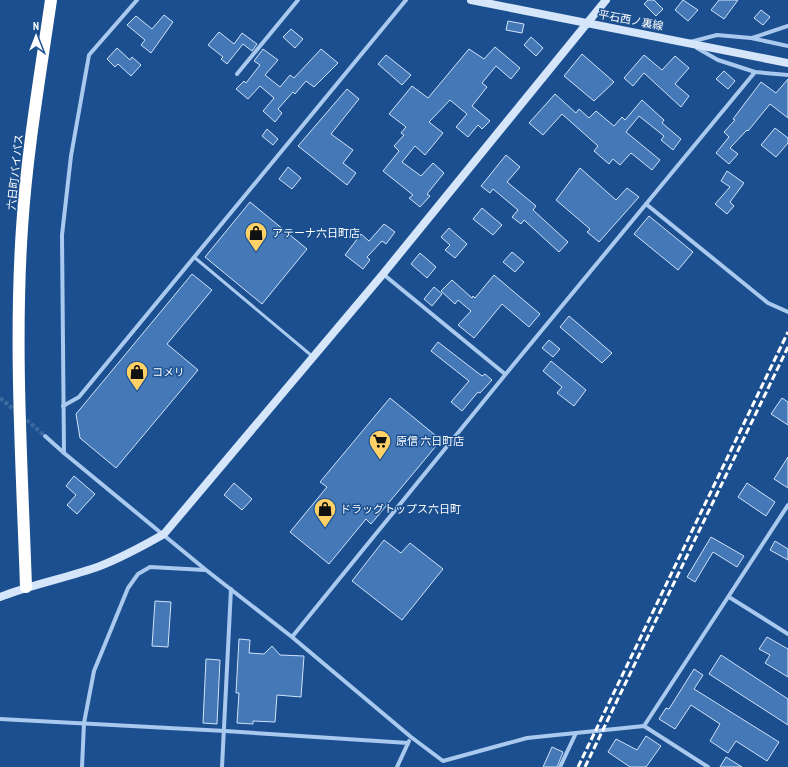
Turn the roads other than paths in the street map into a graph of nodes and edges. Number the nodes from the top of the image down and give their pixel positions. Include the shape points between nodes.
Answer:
1 (51, 0) edge
2 (137, 0) edge
3 (298, 0) edge
4 (406, 0) edge
5 (471, 0) edge
6 (606, 0) edge
7 (586, 23) junction
8 (788, 26) edge
9 (751, 38) junction
10 (688, 42) junction
11 (788, 46) edge
12 (788, 63) edge
13 (755, 72) junction
14 (237, 74) dead end
15 (788, 75) edge
16 (646, 204) junction
17 (194, 257) junction
18 (384, 274) junction
19 (788, 312) edge
20 (314, 357) junction
21 (505, 374) junction
22 (63, 406) junction
23 (45, 436) tunnel mouth
24 (64, 453) junction
25 (788, 505) edge
26 (164, 534) junction
27 (206, 570) junction
28 (26, 587) junction
29 (230, 589) junction
30 (0, 597) edge
31 (729, 597) junction
32 (788, 634) edge
33 (292, 637) junction
34 (0, 719) edge
35 (84, 723) junction
36 (644, 726) junction
37 (225, 731) junction
38 (576, 732) junction
39 (411, 737) junction
40 (408, 743) junction
41 (82, 767) edge
42 (222, 767) edge
43 (397, 767) edge
44 (560, 767) edge
45 (708, 767) edge

1 - 28 highway, 六日町バイパス via 26,173 22,229 19,344
2 - 22 street via 89,55 71,156 62,236
3 - 14 street
4 - 17 street
5 - 7 street, 平石西ノ裏線
6 - 7 street
7 - 10 street, 平石西ノ裏線
7 - 18 street
8 - 9 street
9 - 10 street via 717,35
9 - 11 street
10 - 12 street, 平石西ノ裏線
10 - 13 street via 718,60
13 - 15 street
13 - 16 street
16 - 19 street via 768,303
16 - 21 street
17 - 20 lane
17 - 22 street via 79,397
18 - 20 street
18 - 21 street
20 - 26 street
21 - 33 street
22 - 24 street
23 - 24 street
24 - 26 street
25 - 31 street
26 - 27 street
26 - 28 street via 135,551 100,566
27 - 29 street
27 - 35 street via 150,567 138,574 128,588 94,671
28 - 30 street
29 - 33 street
29 - 37 street
31 - 32 street
31 - 36 street
33 - 39 street
34 - 35 street
35 - 37 street
35 - 41 street
36 - 38 street
36 - 45 street
37 - 40 street
37 - 42 street
38 - 39 street via 526,738 444,761
38 - 44 street
39 - 40 street
40 - 43 street

